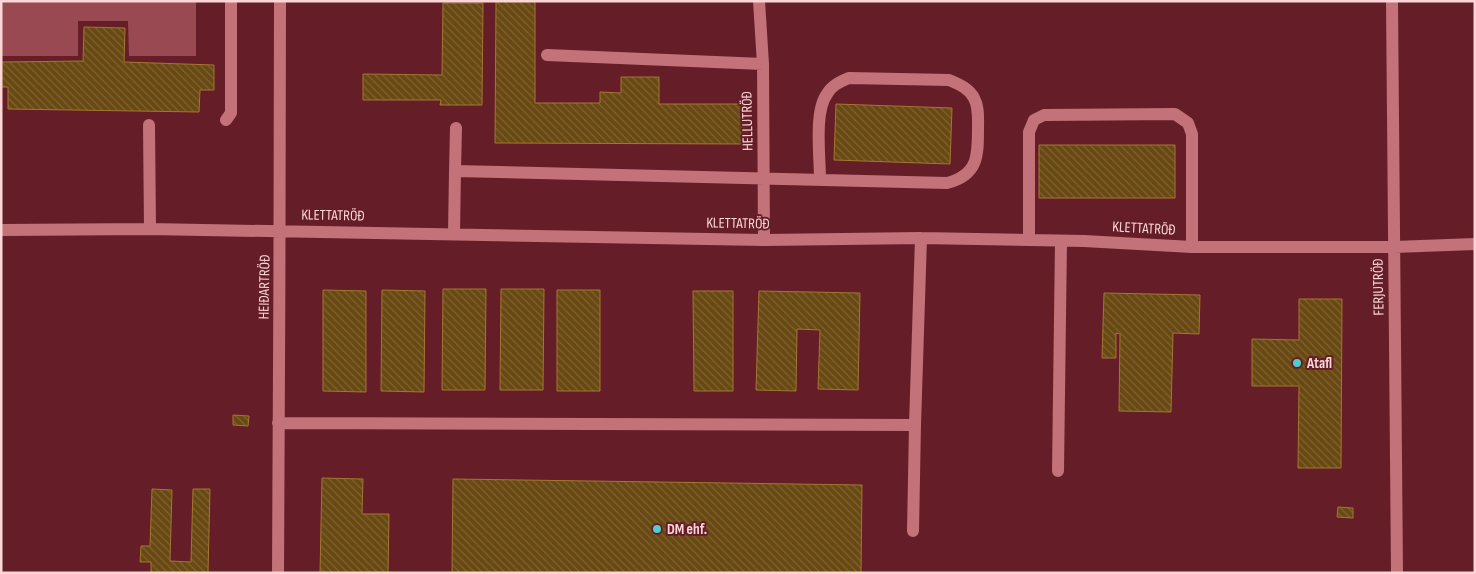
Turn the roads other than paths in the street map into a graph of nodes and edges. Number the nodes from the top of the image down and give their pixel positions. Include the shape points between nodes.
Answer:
1 (231, 1) edge
2 (280, 1) edge
3 (759, 1) edge
4 (1392, 1) edge
5 (547, 55) dead end
6 (762, 64) junction
7 (226, 120) dead end
8 (149, 125) dead end
9 (456, 128) dead end
10 (455, 171) junction
11 (764, 178) junction
12 (820, 179) junction
13 (150, 229) junction
14 (1, 230) edge
15 (282, 231) junction
16 (454, 233) junction
17 (921, 238) junction
18 (764, 240) junction
19 (1029, 240) junction
20 (1061, 241) junction
21 (1475, 244) edge
22 (1192, 247) junction
23 (1394, 248) junction
24 (278, 423) junction
25 (915, 426) junction
26 (1058, 471) dead end
27 (913, 531) dead end
28 (278, 573) edge
29 (1397, 573) edge

1 - 7 street via 231,113
2 - 15 street, HEIÐARTRÖÐ
3 - 6 street, HELLUTRÖÐ
4 - 23 street, FERJUTRÖÐ
5 - 6 street
6 - 11 street, HELLUTRÖÐ
8 - 13 street
9 - 10 street
10 - 11 street
10 - 16 street
11 - 12 street
11 - 18 street, HELLUTRÖÐ
12 - 12 street via 820,107 835,84 849,78 949,80 962,85 973,97 978,114 978,155 972,168 960,179 947,183
13 - 14 street, KLETTATRÖÐ
13 - 15 street, KLETTATRÖÐ
15 - 16 street, KLETTATRÖÐ
15 - 24 street, HEIÐARTRÖÐ
16 - 18 street, KLETTATRÖÐ
17 - 18 street, KLETTATRÖÐ
17 - 19 street, KLETTATRÖÐ
17 - 25 street
19 - 20 street, KLETTATRÖÐ
19 - 22 street via 1029,132 1034,120 1044,115 1174,114 1188,123 1192,134
20 - 22 street, KLETTATRÖÐ
20 - 26 street
21 - 23 street, KLETTATRÖÐ
22 - 23 street, KLETTATRÖÐ
23 - 29 street, FERJUTRÖÐ
24 - 25 street
24 - 28 street, HEIÐARTRÖÐ
25 - 27 street

